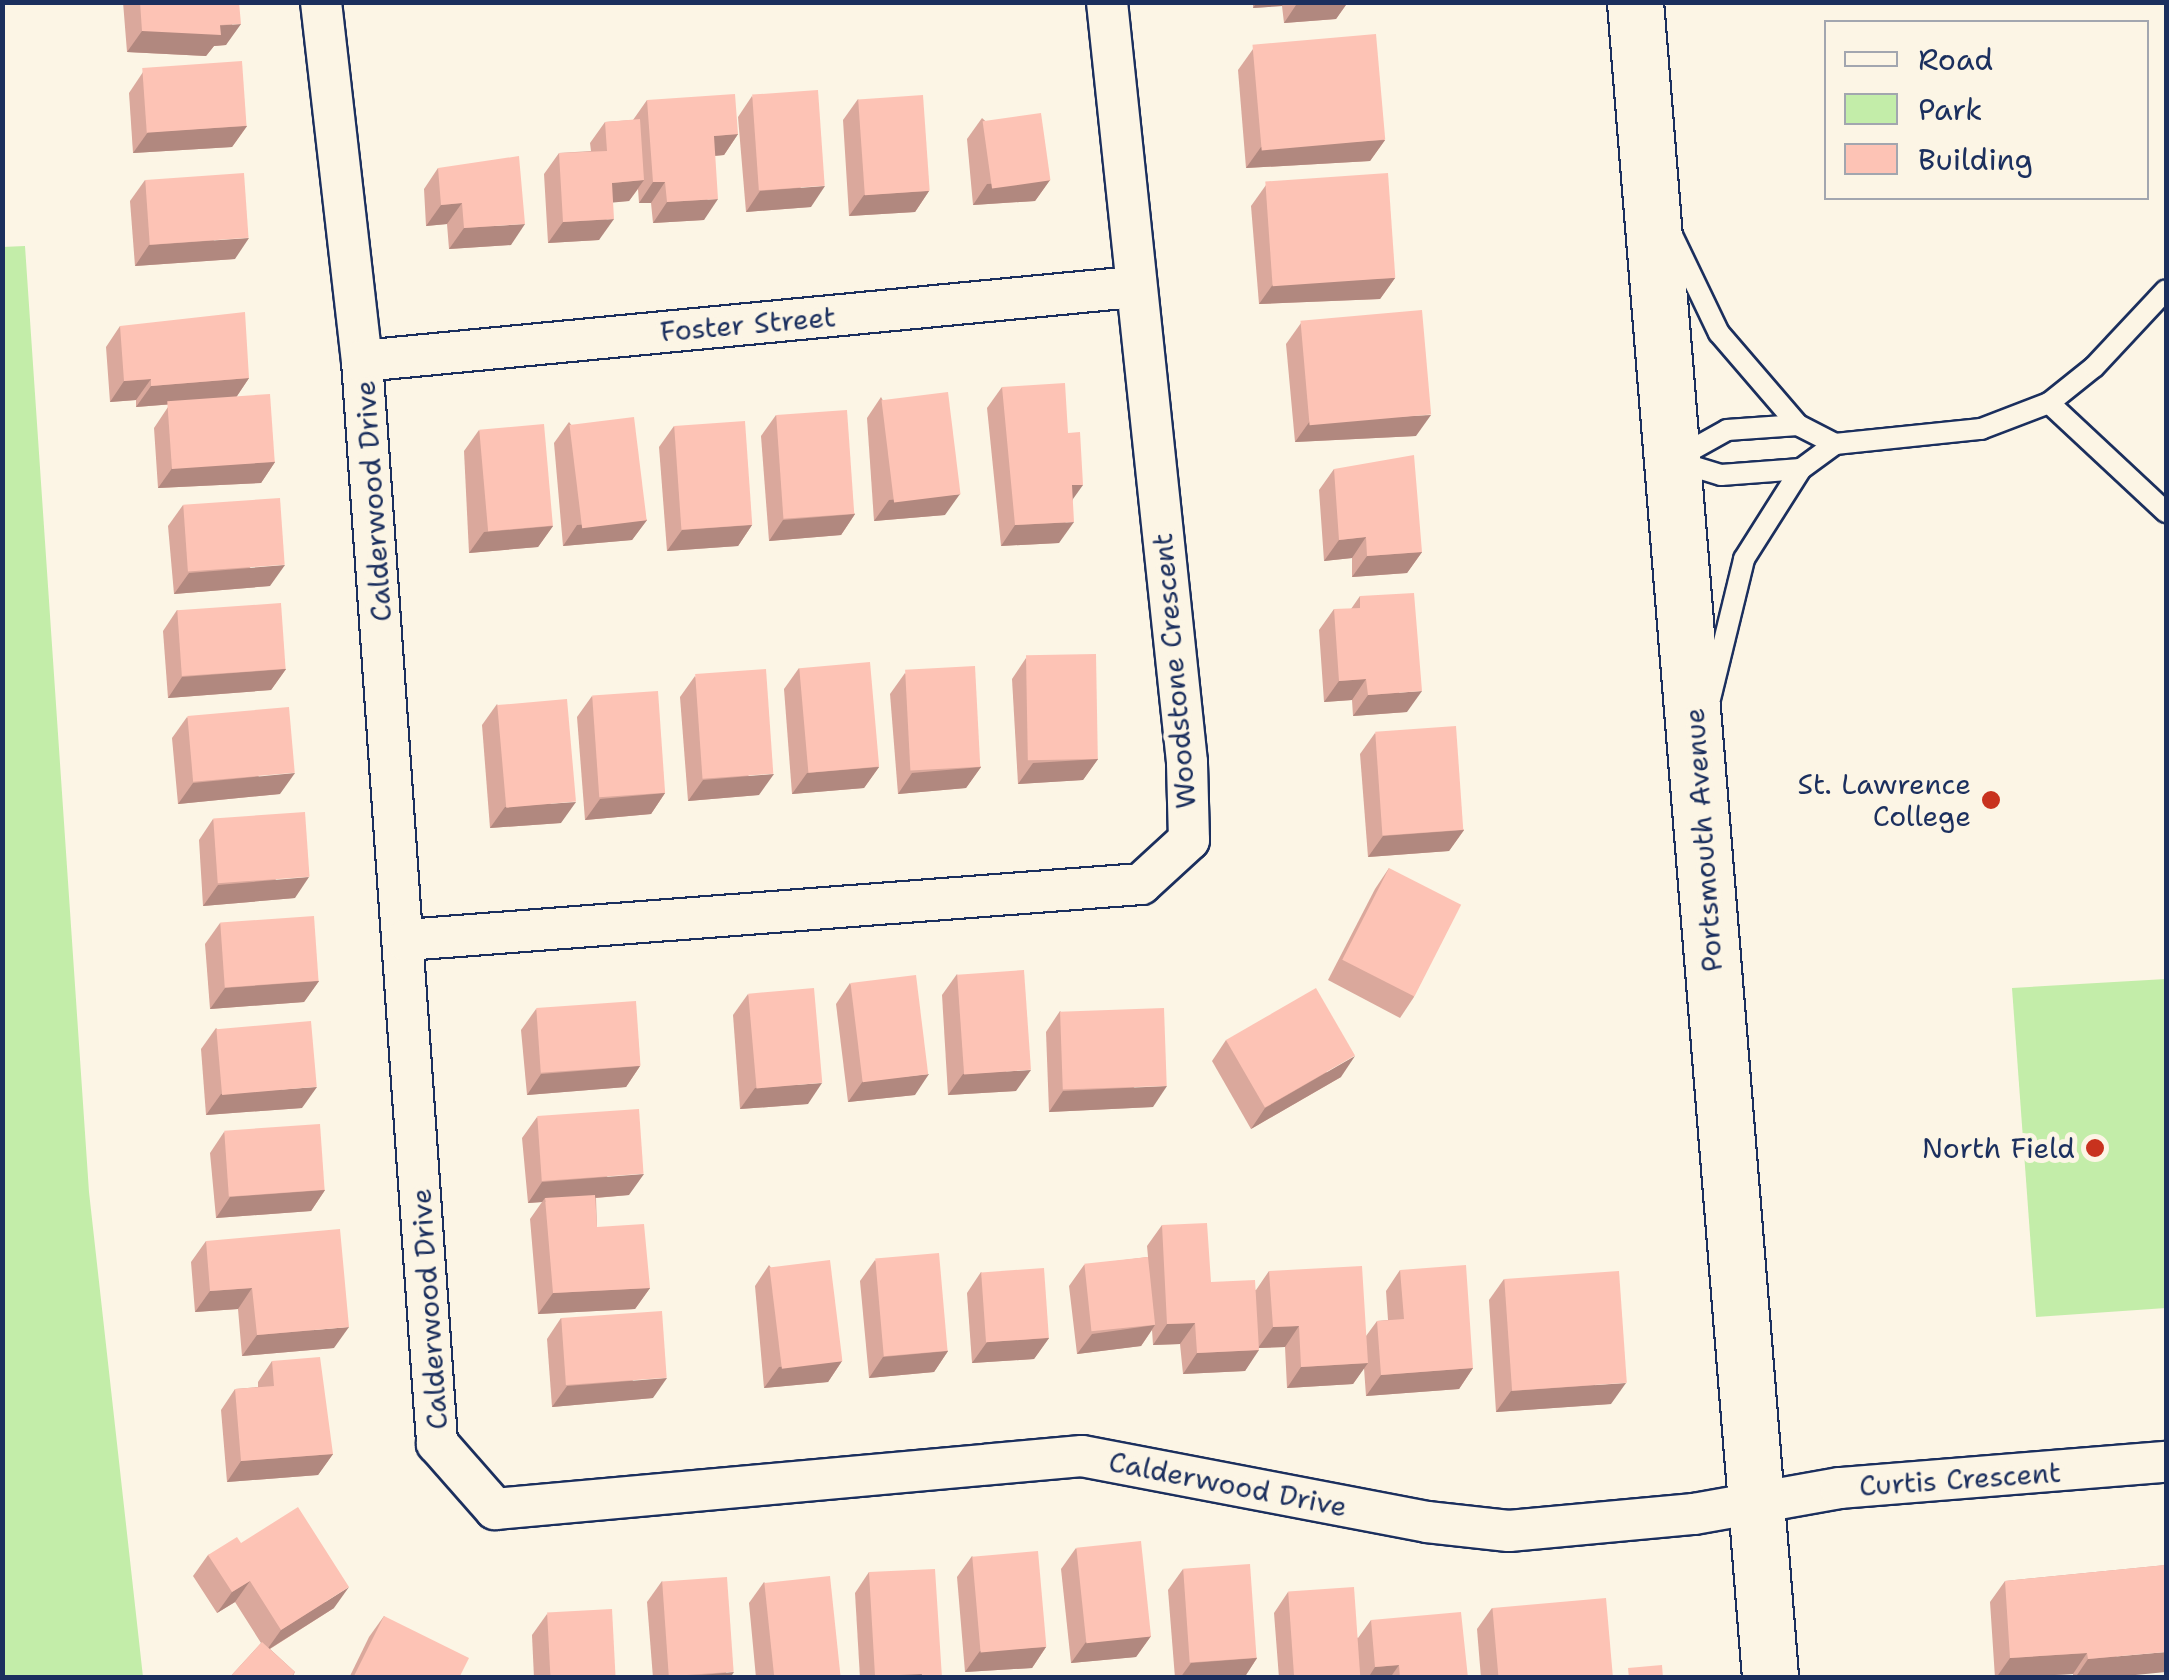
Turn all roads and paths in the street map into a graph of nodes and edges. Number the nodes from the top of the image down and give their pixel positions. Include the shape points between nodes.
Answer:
1 (321, 2) edge
2 (1107, 2) edge
3 (1635, 2) edge
4 (1650, 188) junction
5 (1134, 288) junction
6 (2166, 290) edge
7 (362, 361) junction
8 (2049, 402) junction
9 (1798, 426) junction
10 (1835, 444) junction
11 (1672, 460) junction
12 (1801, 470) junction
13 (2166, 512) edge
14 (1697, 753) junction
15 (406, 940) junction
16 (2166, 1462) edge
17 (1753, 1500) junction
18 (1770, 1678) edge

1 - 7 street, Calderwood Drive
2 - 5 street, Woodstone Crescent
3 - 4 main road, Portsmouth Avenue
4 - 9 lane via 1719,333
4 - 11 main road, Portsmouth Avenue
5 - 7 street, Foster Street
5 - 15 street, Woodstone Crescent via 1187,762 1188,840 1140,884
6 - 8 lane via 2094,367
7 - 15 street, Calderwood Drive
8 - 10 lane via 1981,429
8 - 13 lane
9 - 10 lane
9 - 11 lane via 1727,430
10 - 12 lane
11 - 12 lane via 1721,475
11 - 14 main road, Portsmouth Avenue
12 - 14 lane via 1744,559
14 - 17 main road, Portsmouth Avenue
15 - 17 street, Calderwood Drive via 437,1442 495,1508 1082,1456 1427,1522 1509,1530 1694,1514
16 - 17 street, Curtis Crescent
17 - 18 main road, Portsmouth Avenue

